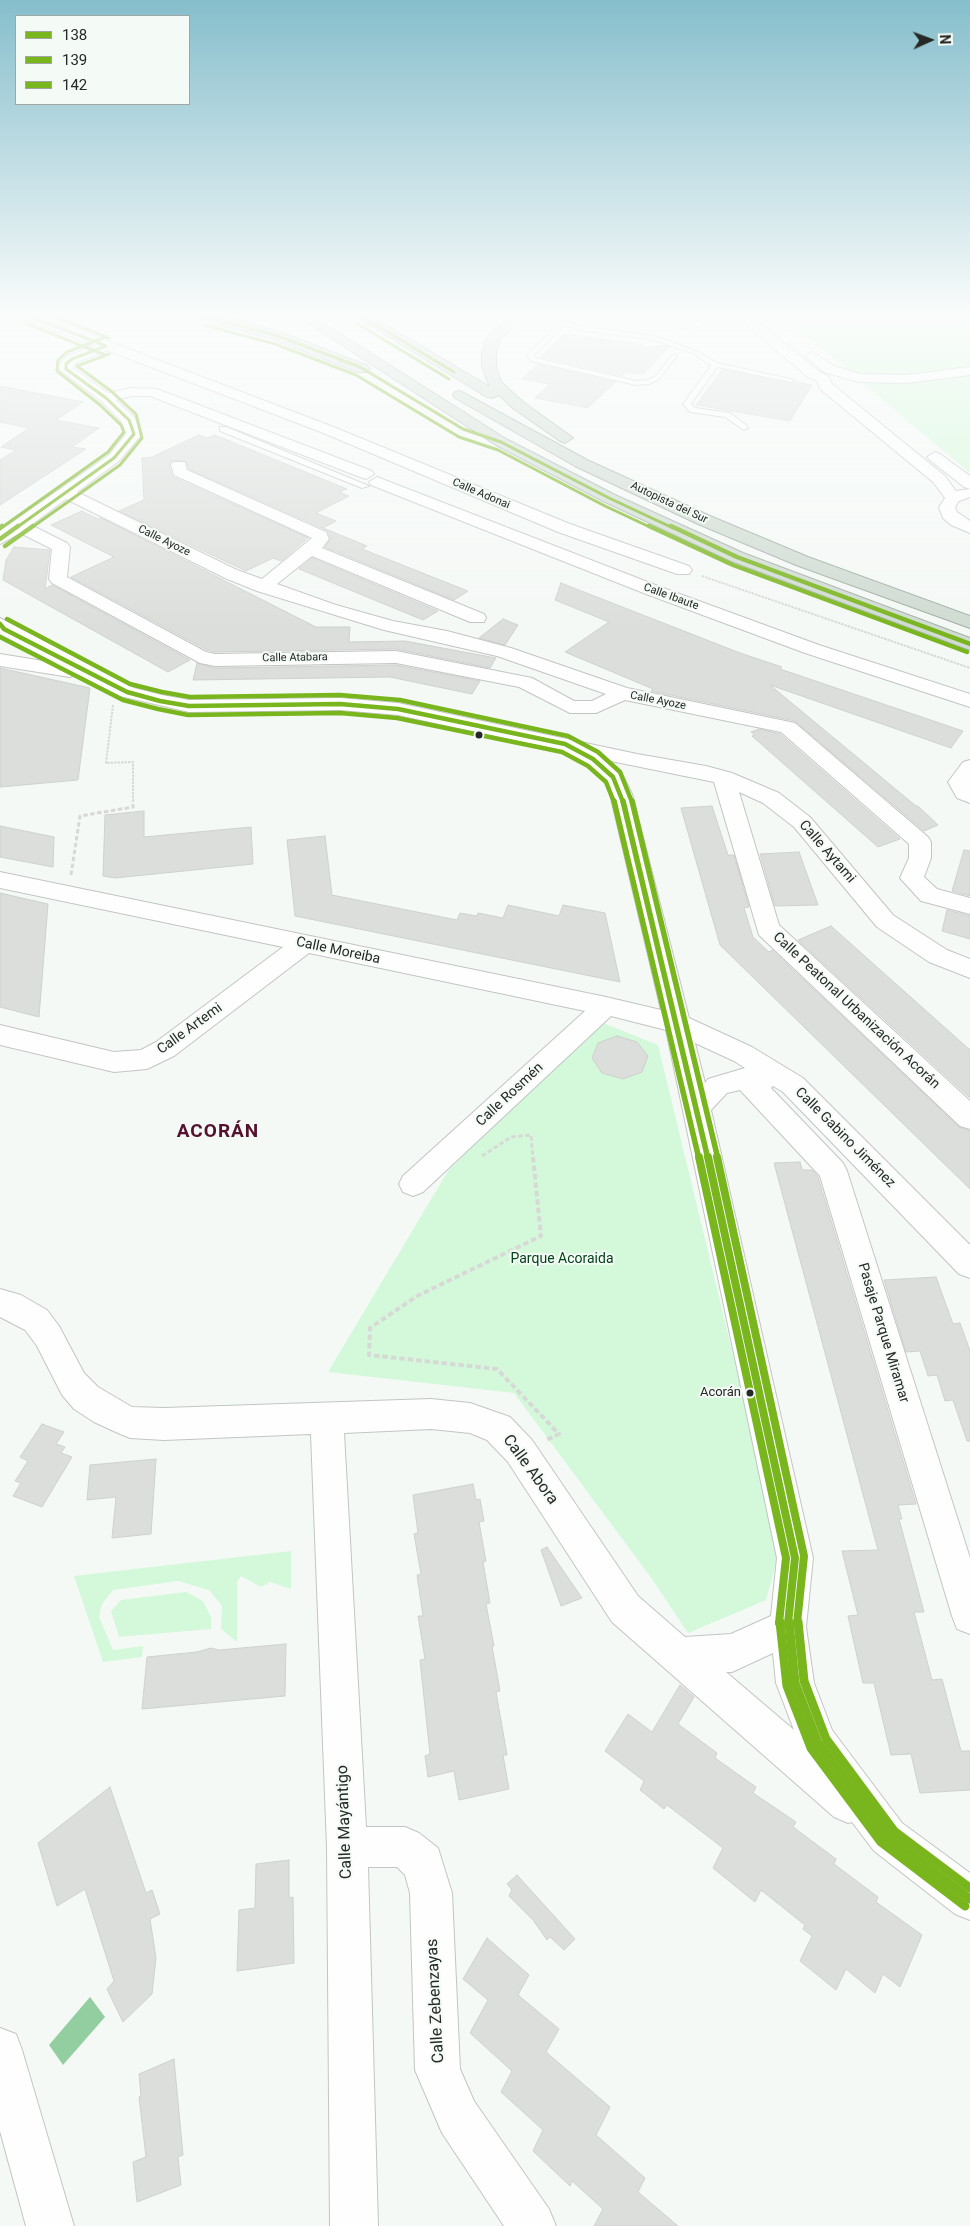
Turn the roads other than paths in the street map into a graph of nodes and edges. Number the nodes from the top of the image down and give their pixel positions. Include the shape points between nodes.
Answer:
1 (129, 420) edge
2 (218, 420) edge
3 (302, 420) edge
4 (449, 420) edge
5 (466, 420) edge
6 (504, 420) edge
7 (534, 420) edge
8 (539, 420) edge
9 (733, 420) edge
10 (867, 420) edge
11 (894, 422) dead end
12 (744, 428) dead end
13 (223, 429) dead end
14 (566, 439) junction
15 (501, 442) junction
16 (296, 453) junction
17 (179, 465) dead end
18 (970, 484) edge
19 (66, 493) junction
20 (970, 493) edge
21 (953, 498) junction
22 (707, 503) dead end
23 (752, 522) dead end
24 (18, 525) junction
25 (970, 528) edge
26 (0, 539) edge
27 (310, 549) junction
28 (683, 570) road end
29 (264, 586) junction
30 (658, 586) junction
31 (970, 606) edge
32 (477, 618) dead end
33 (970, 622) edge
34 (0, 624) edge
35 (970, 644) edge
36 (0, 660) edge
37 (94, 674) junction
38 (970, 687) edge
39 (622, 693) junction
40 (970, 700) edge
41 (566, 744) junction
42 (970, 766) edge
43 (687, 768) junction
44 (724, 778) junction
45 (621, 794) junction
46 (970, 796) edge
47 (0, 880) edge
48 (970, 906) edge
49 (304, 944) junction
50 (970, 970) edge
51 (606, 1006) junction
52 (675, 1023) junction
53 (0, 1035) edge
54 (745, 1078) junction
55 (793, 1085) junction
56 (697, 1107) junction
57 (970, 1118) edge
58 (413, 1184) dead end
59 (970, 1265) edge
60 (0, 1303) edge
61 (327, 1418) junction
62 (970, 1616) edge
63 (788, 1627) junction
64 (679, 1656) junction
65 (888, 1837) junction
66 (347, 1847) junction
67 (970, 1898) edge
68 (0, 2050) edge
69 (50, 2226) edge
70 (354, 2226) edge
71 (532, 2226) edge

1 - 19 street via 134,434 114,458
2 - 16 street, Calle Ibaute
3 - 28 street, Calle Adonai via 564,528
4 - 15 highway via 463,429
5 - 15 highway, Autopista del Sur
6 - 33 highway, Autopista del Sur via 581,463 759,544
7 - 14 highway
8 - 14 highway
9 - 12 lane
10 - 21 street via 939,479
11 - 18 street
13 - 16 lane
14 - 22 highway
15 - 35 highway, Autopista del Sur via 609,498 737,556
16 - 30 street, Calle Ibaute via 375,479
17 - 27 street via 180,472 316,532 320,539
19 - 24 street
19 - 29 street, Calle Ayoze via 232,574
20 - 21 street
21 - 25 street via 947,511
23 - 31 highway
24 - 26 street
24 - 39 street, Calle Atabara via 61,546 58,579 200,657 215,660 396,657 525,682 570,707 596,707
27 - 29 street
27 - 32 street
29 - 39 street, Calle Ayoze via 391,626 447,636 504,652
30 - 38 street, Calle Ibaute
30 - 40 street, Calle Ibaute via 812,649
34 - 37 street, Calle Aytami via 4,630
36 - 37 street
37 - 41 street, Calle Aytami via 127,692 189,706 340,704 398,709
39 - 48 street, Calle Ayoze via 788,727 920,842 920,858 912,878 929,894
41 - 43 street, Calle Aytami
41 - 45 street via 593,759 613,777
42 - 46 street via 959,782
43 - 44 street, Calle Aytami
43 - 45 street via 659,768 632,781
44 - 50 street, Calle Aytami via 771,798 802,822 885,921 938,956
44 - 57 street, Calle Peatonal Urbanización Acorán via 768,929
45 - 52 street
47 - 49 street, Calle Moreiba
49 - 51 street, Calle Moreiba
49 - 53 street, Calle Artemi via 165,1049 147,1058 114,1062
51 - 52 street, Calle Moreiba
51 - 58 street, Calle Rosmén
52 - 55 street, Calle Gabino Jiménez via 743,1054
52 - 56 street
54 - 55 street
54 - 56 street via 718,1086
54 - 62 street, Pasaje Parque Miramar via 833,1171
55 - 59 street, Calle Gabino Jiménez
56 - 63 street via 795,1558
60 - 61 street, Calle Abora via 36,1320 73,1384 86,1398 130,1422 164,1424
61 - 64 street, Calle Abora via 431,1414 470,1418 498,1428 520,1451 625,1609
61 - 66 street, Calle Mayántigo
63 - 64 street via 732,1653
63 - 65 street via 795,1683 818,1743
64 - 65 street, Calle Abora
65 - 67 street
66 - 70 street, Calle Mayántigo
66 - 71 street, Calle Zebenzayas via 406,1847 423,1863 431,1893 438,2070 458,2117
68 - 69 street

